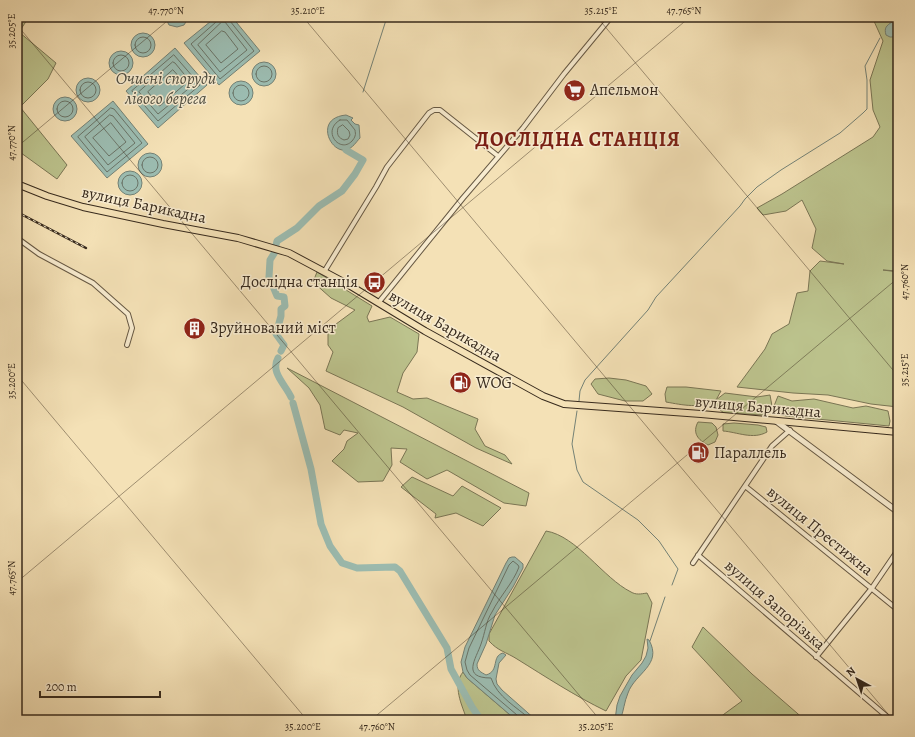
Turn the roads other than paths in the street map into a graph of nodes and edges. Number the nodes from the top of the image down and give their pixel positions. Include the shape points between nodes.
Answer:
1 (611, 17) edge
2 (498, 156) junction
3 (17, 184) edge
4 (17, 238) edge
5 (324, 272) junction
6 (379, 302) junction
7 (127, 345) dead end
8 (776, 421) junction
9 (790, 430) junction
10 (898, 432) edge
11 (745, 486) junction
12 (898, 512) edge
13 (898, 550) edge
14 (698, 554) junction
15 (693, 563) dead end
16 (872, 588) junction
17 (898, 610) edge
18 (816, 656) junction
19 (891, 720) edge

1 - 2 street
2 - 5 street via 440,110 429,113 387,168
2 - 6 street
3 - 5 main road, вулиця Барикадна via 83,207 238,238 289,253
4 - 7 street via 39,254 93,283 128,314 132,328
5 - 6 main road, вулиця Барикадна
6 - 8 main road, вулиця Барикадна via 496,371 542,396 564,404
8 - 9 street
8 - 10 main road, вулиця Барикадна
9 - 11 street via 772,446
9 - 12 street
11 - 14 street
11 - 16 street, вулиця Престижна
13 - 16 street
14 - 15 street
14 - 18 street, вулиця Запорізька
16 - 17 street, вулиця Престижна
16 - 18 street
18 - 19 street, вулиця Запорізька

